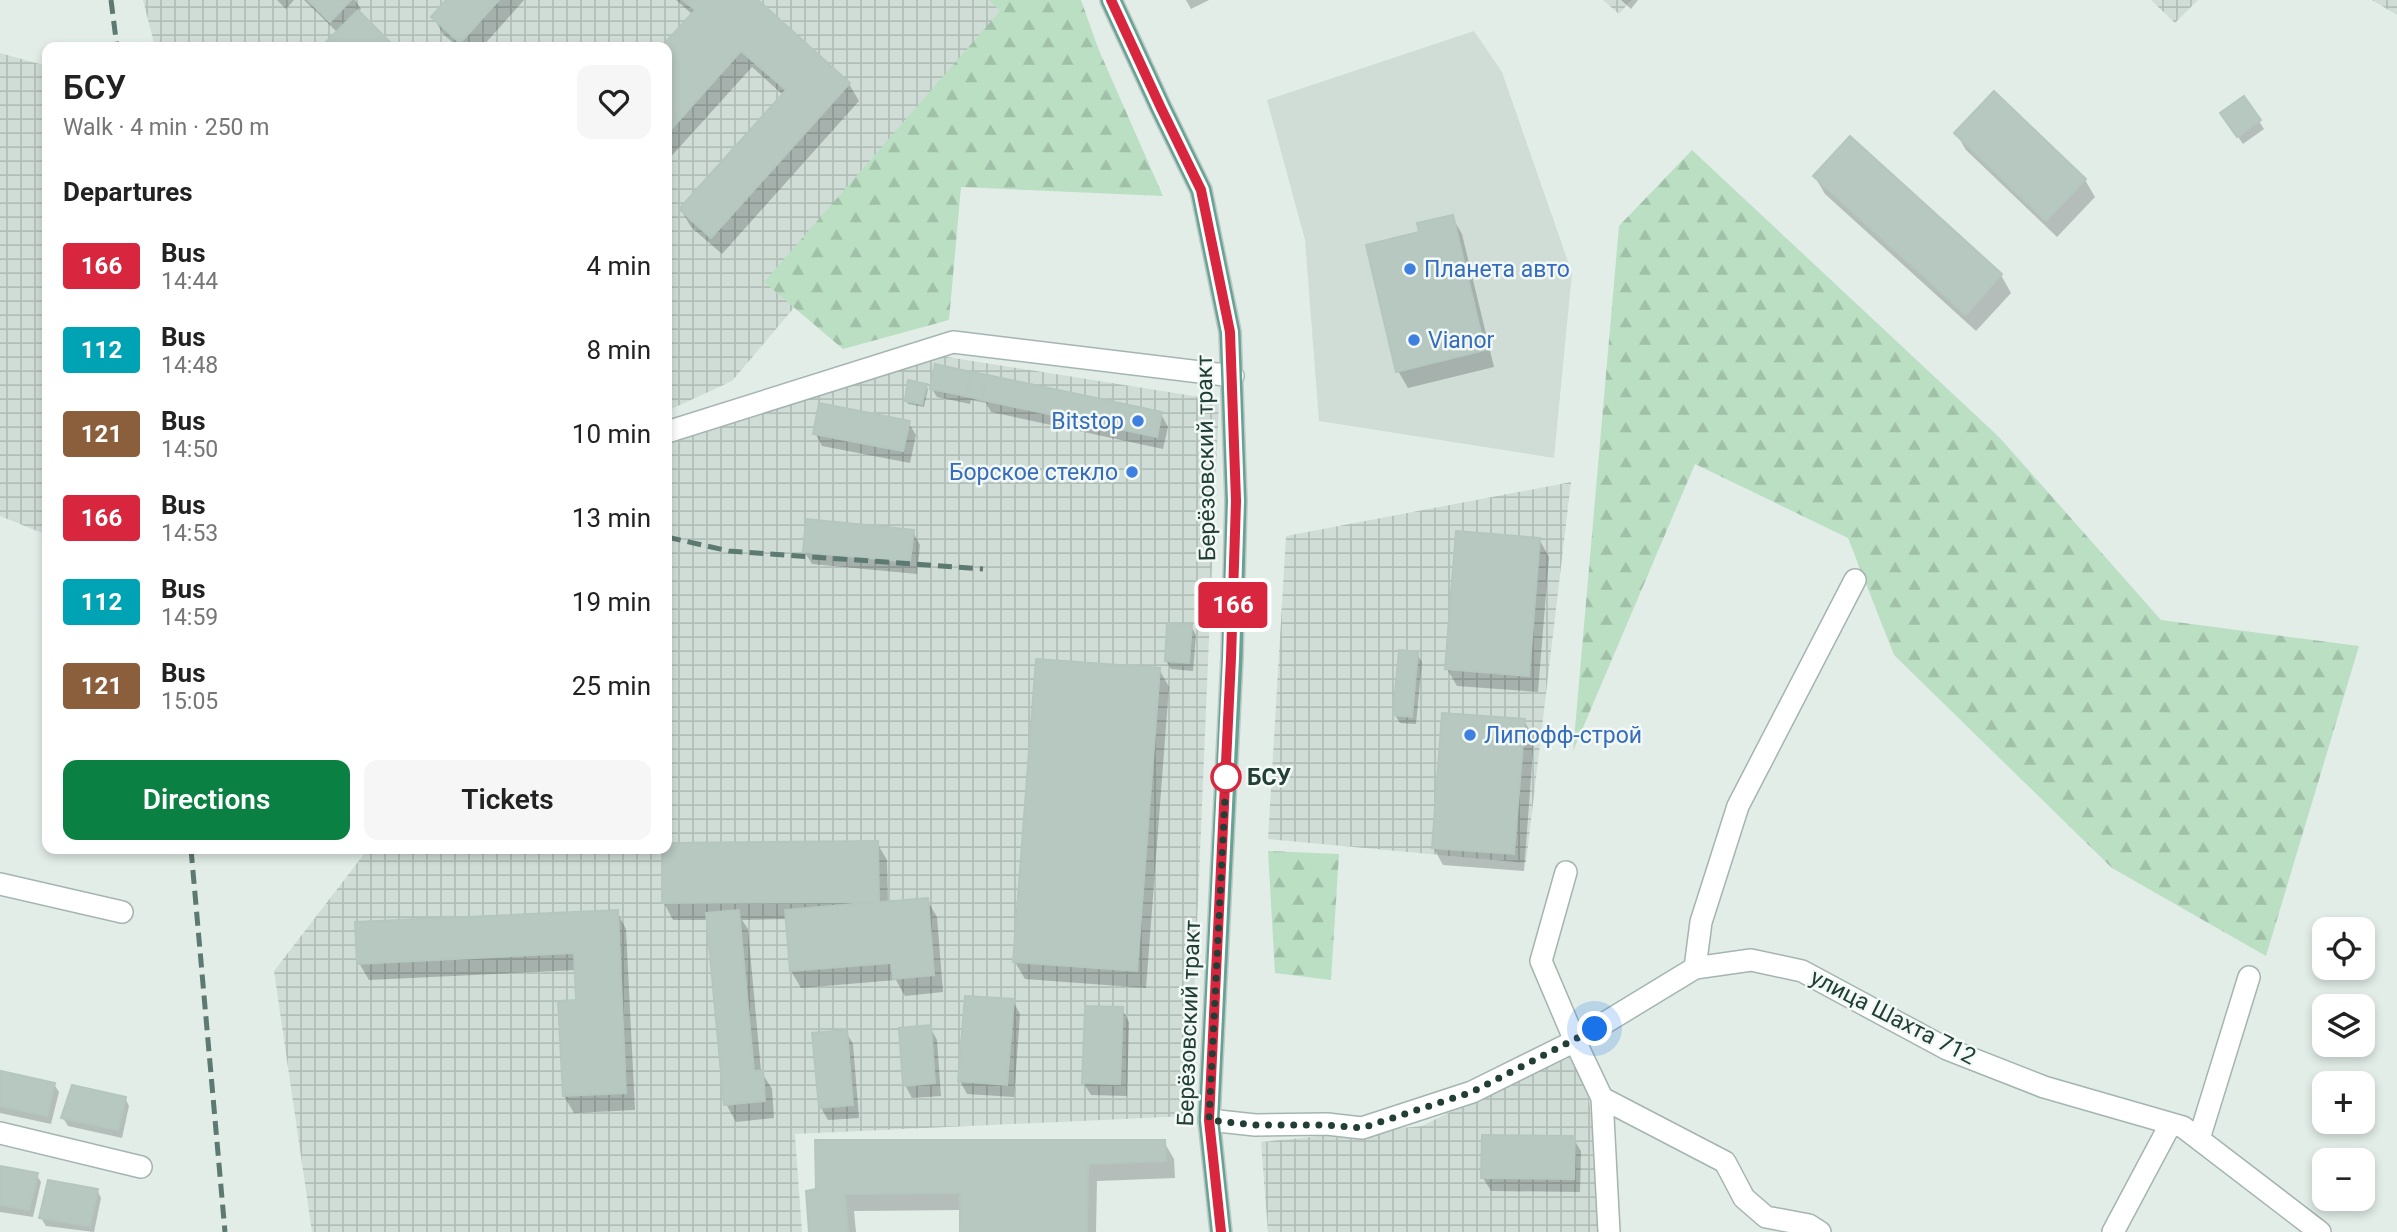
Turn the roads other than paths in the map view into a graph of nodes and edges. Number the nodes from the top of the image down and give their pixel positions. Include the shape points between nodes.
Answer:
1 (1111, 0) edge
2 (1233, 376) junction
3 (672, 430) edge
4 (1855, 580) dead end
5 (1566, 872) dead end
6 (0, 884) edge
7 (122, 912) dead end
8 (1695, 968) junction
9 (2249, 977) dead end
10 (1575, 1041) junction
11 (1602, 1098) junction
12 (1209, 1120) junction
13 (2170, 1125) junction
14 (0, 1133) edge
15 (2199, 1139) junction
16 (141, 1167) dead end
17 (1221, 1232) edge
18 (1609, 1232) edge
19 (1820, 1232) edge
20 (2113, 1232) edge
21 (2320, 1232) edge

1 - 2 main road, Берёзовский тракт via 1201,190 1230,332
2 - 3 street via 953,342
2 - 12 main road, Берёзовский тракт via 1236,501 1231,658
4 - 8 street via 1738,806 1700,922
5 - 10 street via 1541,961
6 - 7 street
8 - 10 street, улица Шахта 712
8 - 13 street, улица Шахта 712 via 1751,960 1802,971 1947,1049 2044,1087
9 - 15 street
10 - 11 street
10 - 12 street, улица Шахта 712 via 1472,1092 1362,1128
11 - 18 street
11 - 19 street via 1724,1162 1744,1198 1766,1217 1809,1225
12 - 17 main road, Берёзовский тракт
13 - 15 street, улица Шахта 712 via 2183,1127
13 - 20 street
14 - 16 street
15 - 21 street, улица Шахта 712

